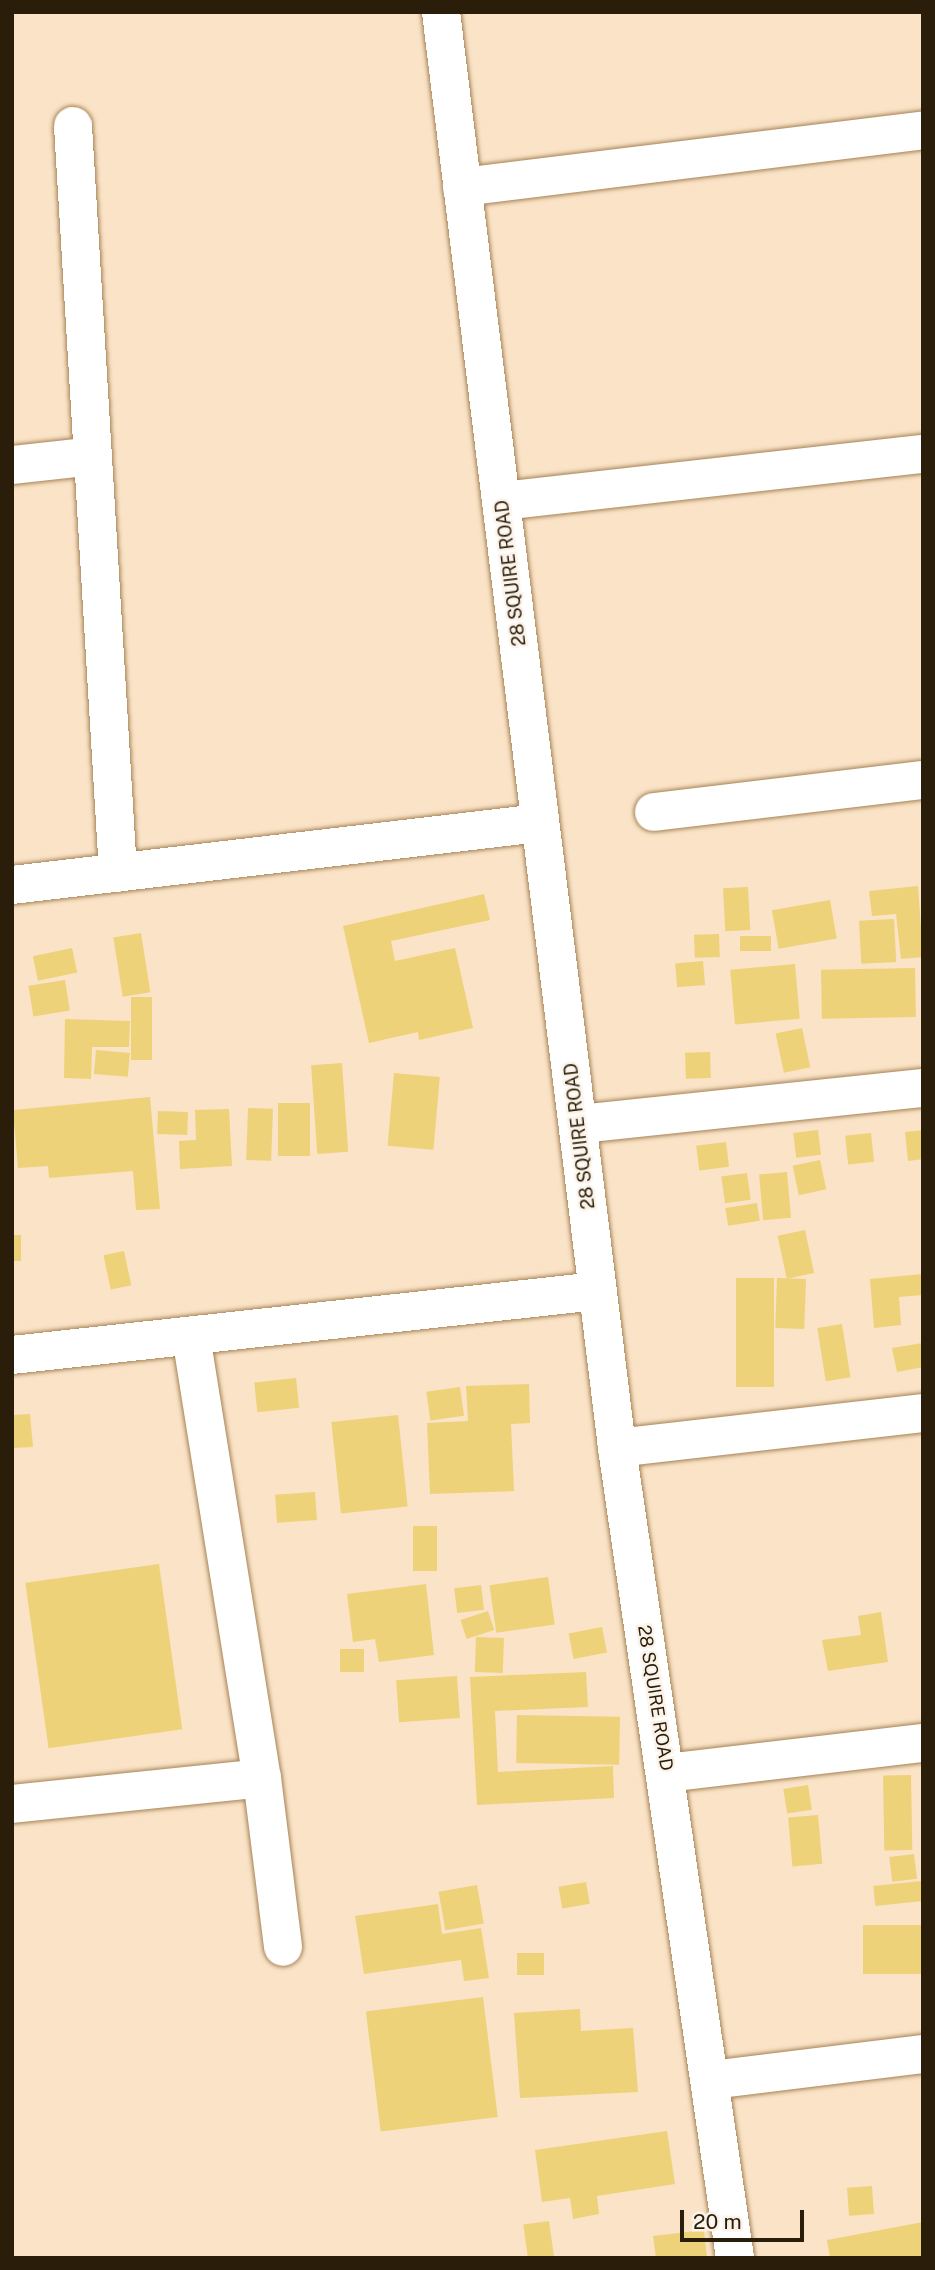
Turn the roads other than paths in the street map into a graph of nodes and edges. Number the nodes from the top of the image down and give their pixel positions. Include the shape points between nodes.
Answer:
1 (441, 12) edge
2 (73, 127) dead end
3 (923, 130) edge
4 (462, 187) junction
5 (923, 454) edge
6 (93, 456) junction
7 (12, 465) edge
8 (502, 501) junction
9 (923, 780) edge
10 (654, 812) dead end
11 (540, 823) junction
12 (118, 873) junction
13 (12, 886) edge
14 (923, 1088) edge
15 (580, 1124) junction
16 (597, 1291) junction
17 (191, 1335) junction
18 (12, 1355) edge
19 (923, 1413) edge
20 (617, 1448) junction
21 (923, 1742) edge
22 (667, 1773) junction
23 (262, 1778) junction
24 (12, 1804) edge
25 (283, 1947) dead end
26 (923, 2054) edge
27 (711, 2080) junction
28 (735, 2258) edge

1 - 4 street, 28 SQUIRE ROAD
2 - 6 street
3 - 4 street
4 - 8 street, 28 SQUIRE ROAD
5 - 8 street
6 - 7 street
6 - 12 street
8 - 11 street, 28 SQUIRE ROAD
9 - 10 street
11 - 12 street
11 - 15 street, 28 SQUIRE ROAD
12 - 13 street
14 - 15 street
15 - 16 street, 28 SQUIRE ROAD
16 - 17 street
16 - 20 street, 28 SQUIRE ROAD
17 - 18 street
17 - 23 street
19 - 20 street
20 - 22 street, 28 SQUIRE ROAD
21 - 22 street
22 - 27 street, 28 SQUIRE ROAD
23 - 24 street
23 - 25 street
26 - 27 street
27 - 28 street, 28 SQUIRE ROAD

